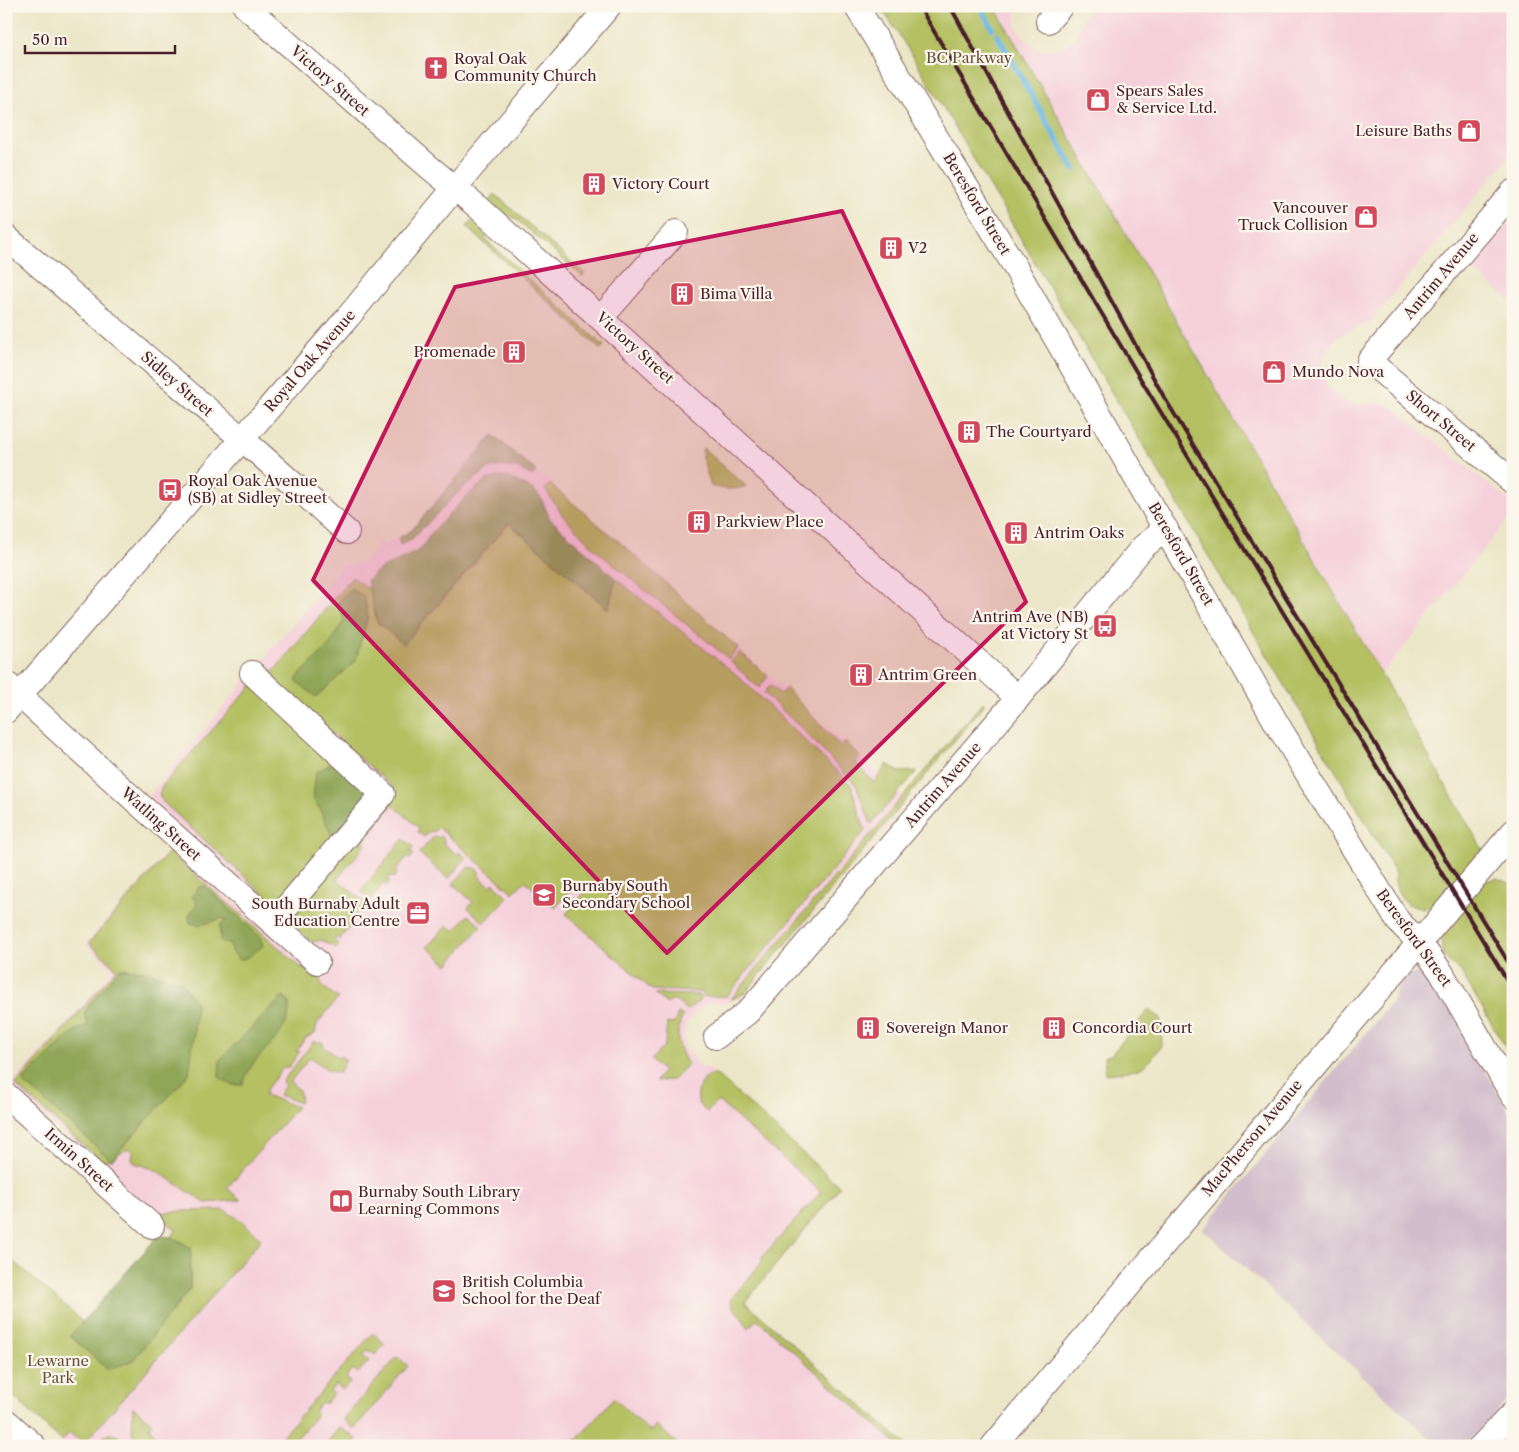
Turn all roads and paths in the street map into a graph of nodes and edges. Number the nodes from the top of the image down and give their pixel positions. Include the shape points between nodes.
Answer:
1 (245, 6) edge
2 (609, 6) edge
3 (856, 6) edge
4 (455, 188) junction
5 (1513, 192) edge
6 (676, 232) dead end
7 (6, 237) edge
8 (601, 318) junction
9 (1369, 361) joint
10 (242, 440) junction
11 (1513, 482) edge
12 (1166, 529) junction
13 (347, 532) dead end
14 (252, 673) dead end
15 (11, 697) edge
16 (1018, 698) junction
17 (1510, 845) edge
18 (273, 923) junction
19 (1419, 942) junction
20 (317, 962) dead end
21 (716, 1037) dead end
22 (6, 1095) edge
23 (1513, 1096) edge
24 (152, 1226) dead end
25 (1513, 1413) edge
26 (6, 1421) edge
27 (34, 1446) edge
28 (993, 1446) edge
29 (1481, 1446) edge

1 - 4 street, Victory Street
2 - 4 street, Royal Oak Avenue
3 - 12 street, Beresford Street via 1011,260
4 - 8 street, Victory Street
4 - 10 street, Royal Oak Avenue
5 - 9 street, Antrim Avenue
6 - 8 street
7 - 10 street, Sidley Street
8 - 16 street, Victory Street
9 - 11 street, Short Street
10 - 13 street, Sidley Street
10 - 15 street, Royal Oak Avenue
12 - 16 street, Antrim Avenue via 1143,547
12 - 19 street, Beresford Street via 1292,748 1398,921
14 - 18 street via 384,794
15 - 18 street, Watling Street
16 - 21 street, Antrim Avenue via 748,1012
17 - 19 street, MacPherson Avenue
18 - 20 street, Watling Street
19 - 23 street, Beresford Street via 1442,972
19 - 28 street, MacPherson Avenue
22 - 24 street, Irmin Street
25 - 29 street
26 - 27 street

